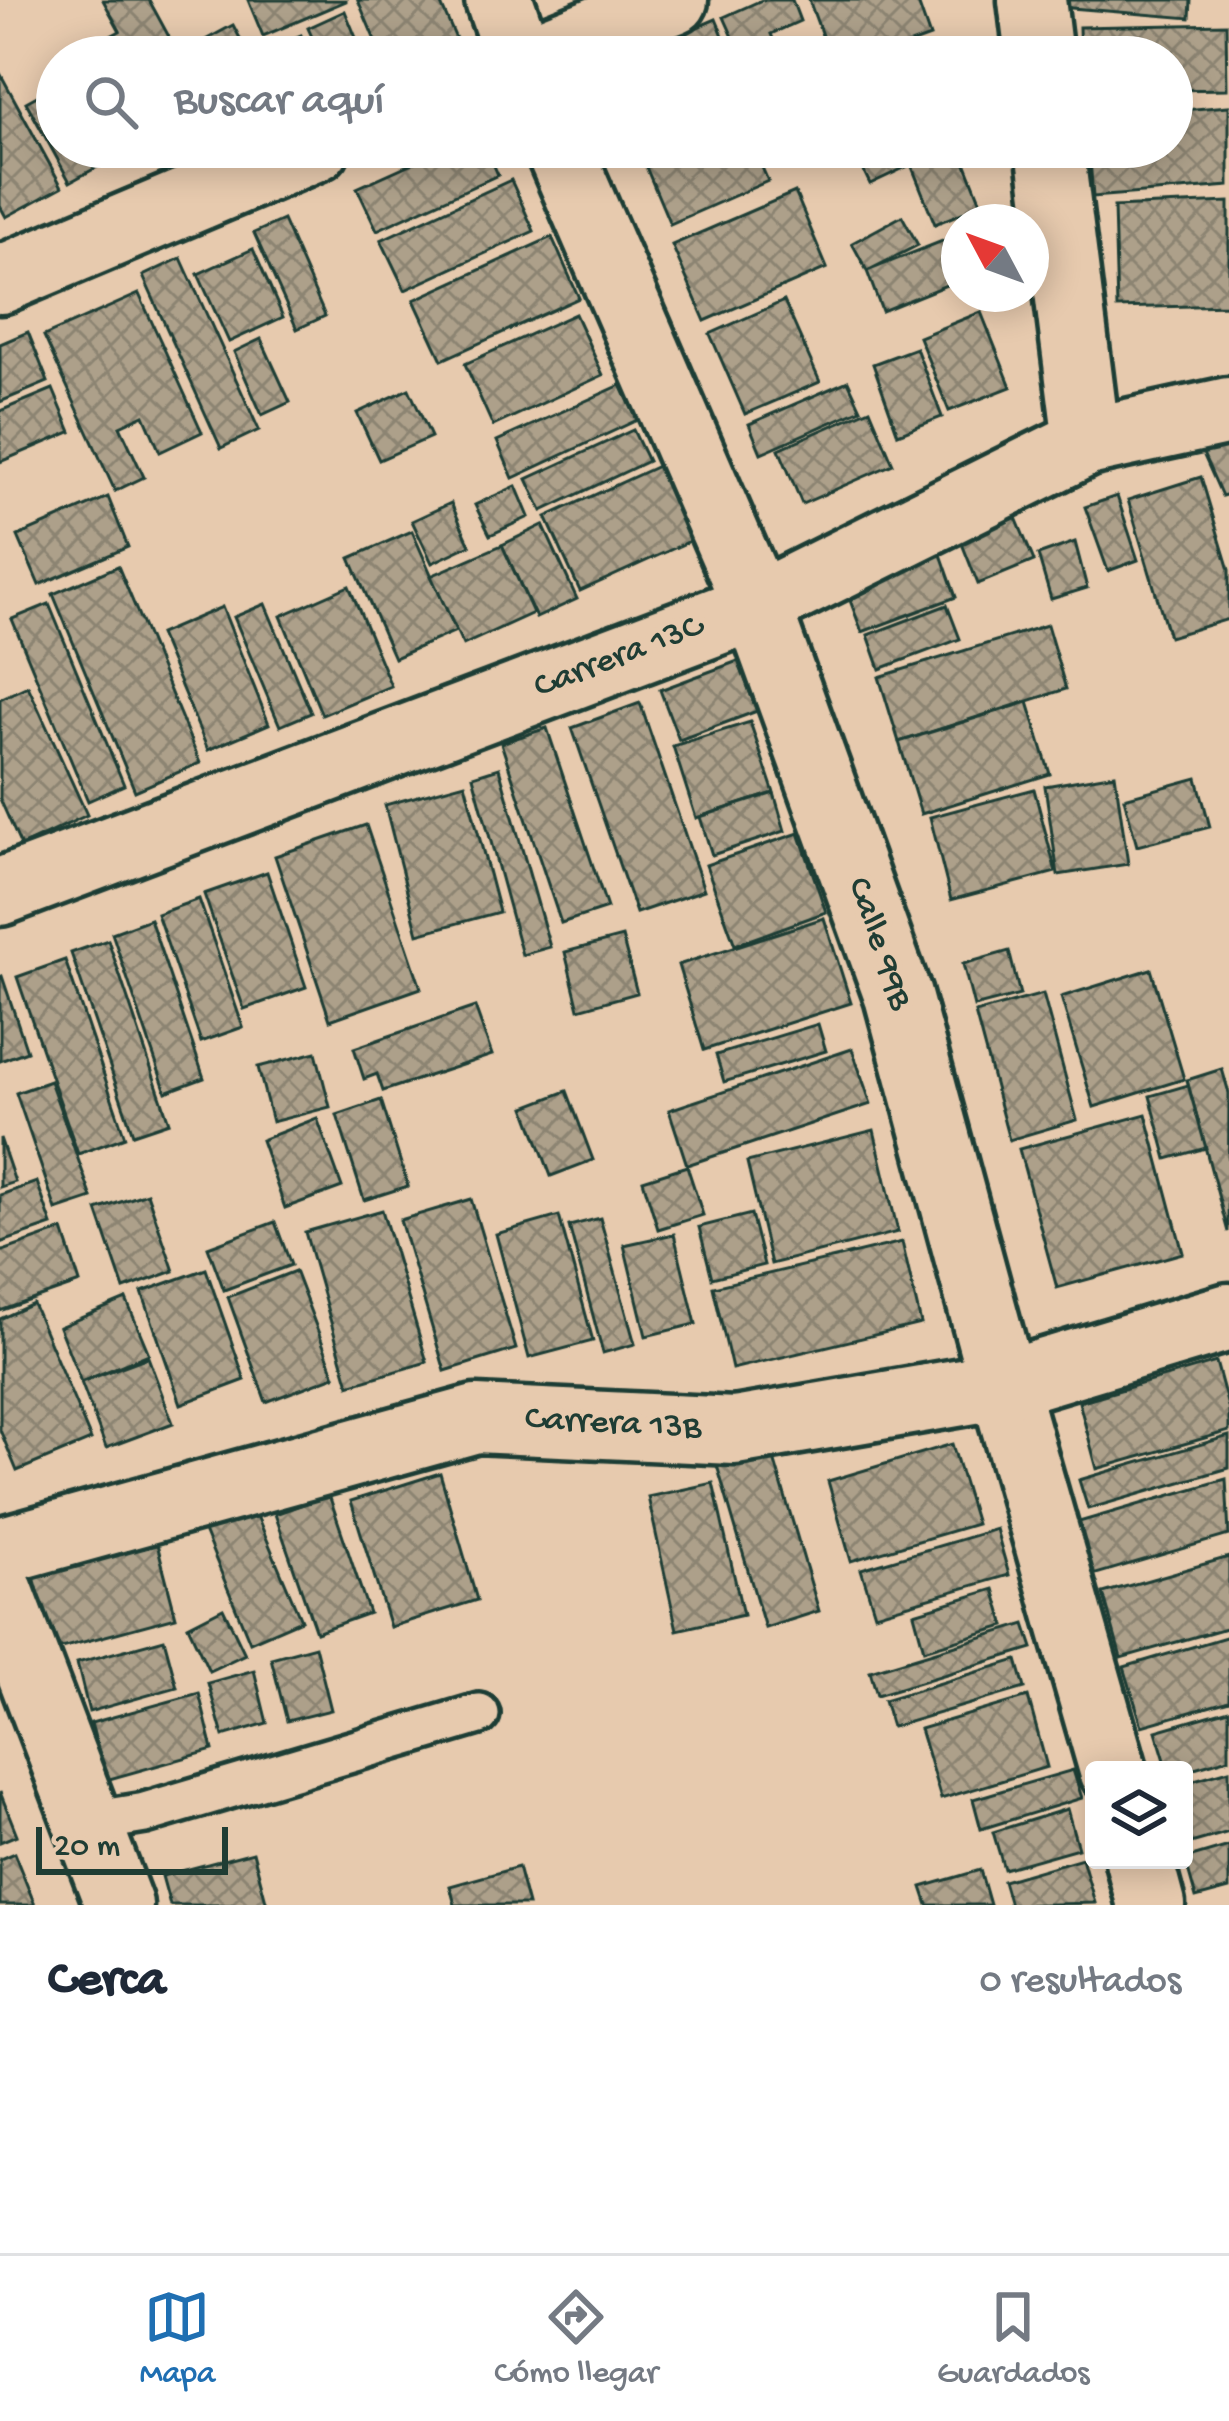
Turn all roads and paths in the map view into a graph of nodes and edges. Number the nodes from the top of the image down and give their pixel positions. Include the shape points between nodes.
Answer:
1 (499, 0) edge
2 (674, 0) edge
3 (1032, 0) edge
4 (512, 36) edge
5 (584, 36) edge
6 (1036, 36) edge
7 (266, 168) edge
8 (567, 168) edge
9 (1053, 168) edge
10 (0, 280) edge
11 (1229, 411) edge
12 (1087, 442) junction
13 (757, 606) junction
14 (0, 892) edge
15 (1229, 1317) edge
16 (1003, 1385) junction
17 (0, 1551) edge
18 (0, 1592) edge
19 (479, 1714) dead end
20 (1110, 1761) edge
21 (90, 1822) junction
22 (1141, 1869) edge
23 (119, 1905) edge
24 (1151, 1905) edge

1 - 4 street
2 - 5 street
3 - 6 street
7 - 10 street
8 - 13 street, Calle 99B
9 - 12 street
11 - 12 street, Carrera 13C
12 - 13 street, Carrera 13C
13 - 14 street, Carrera 13C
13 - 16 street, Calle 99B via 898,996
15 - 16 street, Carrera 13B
16 - 17 street, Carrera 13B via 735,1431 476,1419
16 - 20 street, Calle 99B
18 - 21 street
19 - 21 lane via 145,1813
21 - 23 street
22 - 24 street

